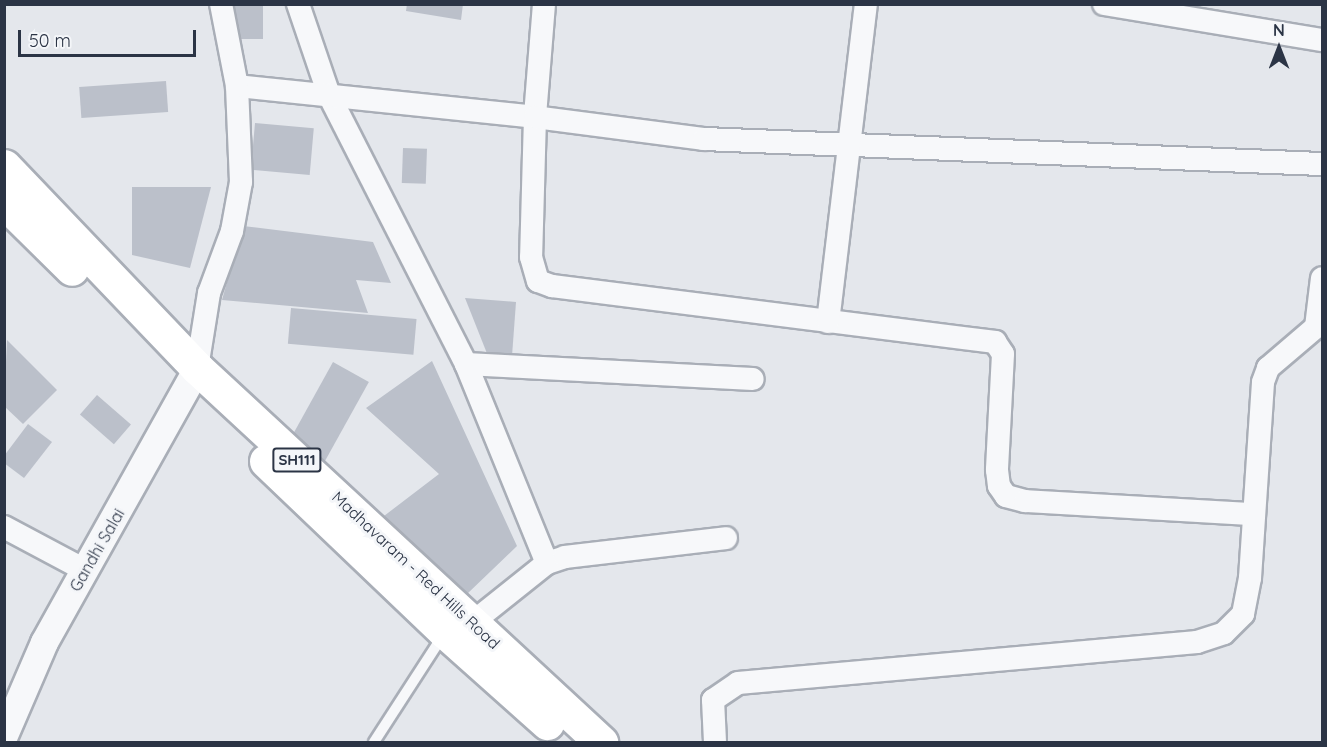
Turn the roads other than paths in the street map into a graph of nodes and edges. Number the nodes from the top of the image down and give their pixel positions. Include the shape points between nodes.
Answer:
1 (221, 4) edge
2 (298, 4) edge
3 (544, 4) edge
4 (866, 4) edge
5 (1104, 4) edge
6 (1323, 40) edge
7 (237, 86) junction
8 (329, 95) junction
9 (534, 117) junction
10 (849, 144) junction
11 (1323, 164) edge
12 (4, 166) edge
13 (4, 202) edge
14 (1323, 278) edge
15 (828, 322) junction
16 (1316, 338) edge
17 (466, 364) junction
18 (193, 378) junction
19 (753, 379) dead end
20 (1252, 514) junction
21 (4, 527) edge
22 (726, 538) dead end
23 (546, 562) junction
24 (85, 570) junction
25 (459, 627) junction
26 (4, 735) edge
27 (374, 742) edge
28 (568, 742) edge
29 (601, 742) edge
30 (715, 742) edge

1 - 7 street
2 - 8 street
3 - 9 street
4 - 10 street
5 - 6 street
7 - 8 street
7 - 18 street via 241,182 232,231 209,293
8 - 9 street
8 - 17 street
9 - 10 street via 704,139
9 - 15 street via 531,257 538,281
10 - 11 street
10 - 15 street
12 - 18 main road, Madhavaram - Red Hills Road / SH111
13 - 18 main road, Madhavaram - Red Hills Road / SH111
14 - 16 street
15 - 20 street via 985,340 1000,346 1003,354 997,470 999,486 1006,496 1025,501
16 - 20 street via 1268,368 1263,382
17 - 19 street
17 - 23 street
18 - 24 street, Gandhi Salai
18 - 25 main road, Madhavaram - Red Hills Road / SH111
20 - 30 street via 1244,614 1224,633 1197,642 738,683 712,700
21 - 24 street
22 - 23 street
23 - 25 street
24 - 26 street, Gandhi Salai via 44,642
25 - 27 lane
25 - 28 main road, Madhavaram - Red Hills Road / SH111
25 - 29 main road, Madhavaram - Red Hills Road / SH111

